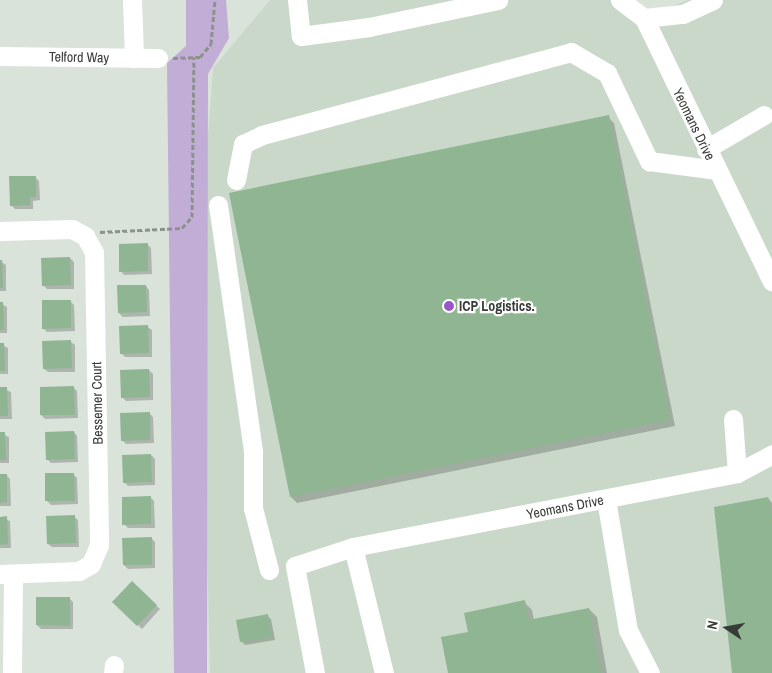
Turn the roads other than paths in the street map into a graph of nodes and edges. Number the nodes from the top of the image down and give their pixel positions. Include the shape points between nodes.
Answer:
1 (132, 0) edge
2 (297, 0) edge
3 (498, 0) edge
4 (620, 0) edge
5 (714, 0) edge
6 (644, 18) junction
7 (0, 56) edge
8 (134, 58) junction
9 (158, 58) road end
10 (764, 115) dead end
11 (706, 149) junction
12 (716, 170) junction
13 (236, 180) dead end
14 (218, 205) dead end
15 (0, 232) edge
16 (772, 282) edge
17 (733, 419) dead end
18 (772, 454) edge
19 (737, 473) junction
20 (606, 499) junction
21 (353, 547) junction
22 (295, 566) junction
23 (6, 574) edge
24 (12, 673) edge
25 (315, 673) edge
26 (384, 673) edge
27 (650, 673) edge

1 - 8 street
2 - 3 street via 301,36 369,27
4 - 6 street, Yeomans Drive
5 - 6 street via 682,14
6 - 11 street, Yeomans Drive
7 - 8 street, Telford Way
8 - 9 street, Telford Way
10 - 11 street
11 - 12 street, Yeomans Drive
12 - 13 street via 649,161 607,73 571,52 262,135 243,144
12 - 16 street, Yeomans Drive
14 - 22 street, Yeomans Drive via 253,452 253,508 261,571
15 - 23 street, Bessemer Court via 72,229 86,236 94,252 99,545 91,564 79,571
17 - 19 street
18 - 19 street, Yeomans Drive
19 - 20 street, Yeomans Drive
20 - 21 street, Yeomans Drive
20 - 27 street via 628,630
21 - 22 street, Yeomans Drive
21 - 26 street
22 - 25 street
23 - 24 street

